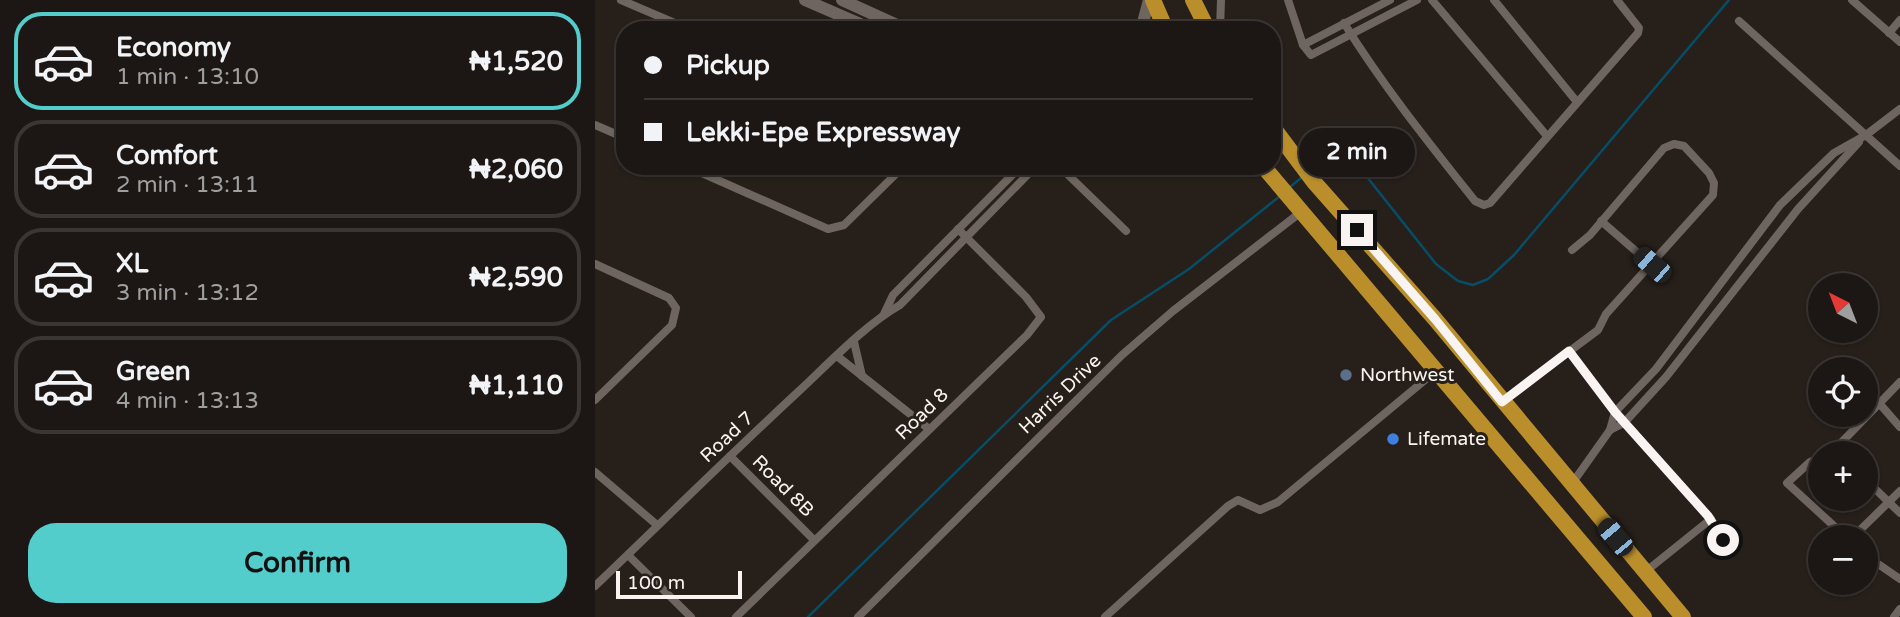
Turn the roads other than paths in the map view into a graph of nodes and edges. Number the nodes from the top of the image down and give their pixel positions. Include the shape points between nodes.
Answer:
1 (621, 0) edge
2 (805, 0) edge
3 (842, 0) edge
4 (1151, 0) edge
5 (1193, 0) edge
6 (1221, 0) edge
7 (1288, 0) edge
8 (1390, 0) edge
9 (1417, 0) edge
10 (1432, 0) edge
11 (1494, 0) edge
12 (1617, 0) edge
13 (1851, 0) edge
14 (1900, 20) edge
15 (670, 21) edge
16 (853, 21) edge
17 (888, 21) edge
18 (1144, 21) edge
19 (1162, 21) edge
20 (1203, 21) edge
21 (1220, 21) edge
22 (1739, 21) dead end
23 (1344, 23) junction
24 (1889, 33) junction
25 (1351, 34) junction
26 (1900, 42) edge
27 (1303, 45) junction
28 (1577, 102) junction
29 (1900, 108) edge
30 (595, 125) edge
31 (616, 134) edge
32 (1866, 135) junction
33 (1547, 136) junction
34 (1281, 139) edge
35 (1900, 166) edge
36 (706, 175) edge
37 (895, 175) edge
38 (1012, 175) edge
39 (1027, 175) edge
40 (1068, 175) edge
41 (1270, 175) edge
42 (1296, 207) junction
43 (1601, 220) junction
44 (958, 229) junction
45 (1126, 231) dead end
46 (966, 237) junction
47 (1572, 250) dead end
48 (930, 257) junction
49 (595, 264) edge
50 (937, 265) junction
51 (1652, 265) junction
52 (1724, 279) junction
53 (1735, 289) junction
54 (884, 314) junction
55 (854, 342) junction
56 (1569, 351) junction
57 (837, 356) junction
58 (1437, 370) junction
59 (862, 376) junction
60 (1900, 382) edge
61 (595, 400) edge
62 (1502, 402) junction
63 (1879, 403) junction
64 (1615, 412) junction
65 (1624, 423) junction
66 (1900, 427) edge
67 (929, 429) junction
68 (1610, 430) junction
69 (1846, 441) edge
70 (730, 456) junction
71 (1808, 464) edge
72 (595, 472) edge
73 (1571, 485) junction
74 (1900, 491) edge
75 (1878, 492) edge
76 (1808, 502) edge
77 (1888, 502) junction
78 (1818, 511) edge
79 (1900, 513) edge
80 (1711, 519) junction
81 (657, 524) junction
82 (1833, 525) edge
83 (1865, 525) edge
84 (814, 540) junction
85 (1723, 540) dead end
86 (628, 555) junction
87 (1878, 564) edge
88 (1644, 572) junction
89 (1900, 579) edge
90 (595, 586) edge
91 (1900, 609) edge
92 (691, 617) edge
93 (736, 617) edge
94 (858, 617) edge
95 (1105, 617) edge
96 (1644, 617) edge
97 (1683, 617) edge
98 (1894, 617) edge

1 - 15 street
2 - 16 street
3 - 17 street
4 - 18 street
4 - 19 highway
5 - 20 highway
6 - 21 street
7 - 27 street
8 - 23 street
9 - 25 street
10 - 33 street
11 - 28 street
12 - 28 street via 1639,28 1638,33
13 - 24 street
14 - 24 street
22 - 32 street
23 - 25 street
23 - 27 street
24 - 26 street
25 - 27 street via 1311,55
25 - 33 street via 1404,111 1479,204 1490,203
28 - 33 street
29 - 32 street
30 - 31 street
32 - 35 street
32 - 52 street via 1834,153 1780,205
32 - 53 street via 1798,209
34 - 62 highway
36 - 37 street via 828,229 844,225
38 - 44 street, Road 7
39 - 46 street, Road 7
40 - 45 street
41 - 42 highway
42 - 58 highway
42 - 94 street, Harris Drive via 1122,355
43 - 47 street
43 - 51 street
43 - 51 street via 1664,148 1683,146 1709,173 1713,195
44 - 46 street, Road 8
44 - 48 street, Road 7
46 - 50 street, Road 7
46 - 67 street, Road 8 via 1041,317
48 - 50 street
48 - 54 street, Road 7 via 893,295
49 - 61 street via 669,298 676,308 672,324
50 - 54 street, Road 7 via 900,305
51 - 56 street via 1606,314 1598,330
52 - 53 street
52 - 64 street via 1656,369
53 - 65 street
54 - 55 street, Road 7
55 - 57 street, Road 7
55 - 59 street
56 - 62 street
56 - 64 street
57 - 59 street
57 - 70 street, Road 7
58 - 95 street via 1278,502 1260,510 1238,500 1228,506
58 - 96 highway
59 - 67 street
60 - 63 street
62 - 73 highway
63 - 66 street
63 - 69 street
64 - 65 street
64 - 68 street
65 - 68 street
65 - 80 street
67 - 84 street, Road 8
68 - 73 street
70 - 81 street, Road 7
70 - 84 street, Road 8B
71 - 76 street via 1787,483
72 - 81 street
73 - 88 highway
74 - 77 street
75 - 77 street
77 - 79 street
77 - 83 street
78 - 82 street
80 - 85 street
80 - 88 street
81 - 86 street, Road 7
84 - 93 street, Road 8
86 - 90 street, Road 7
86 - 92 street
87 - 89 street
88 - 97 highway
91 - 98 street

